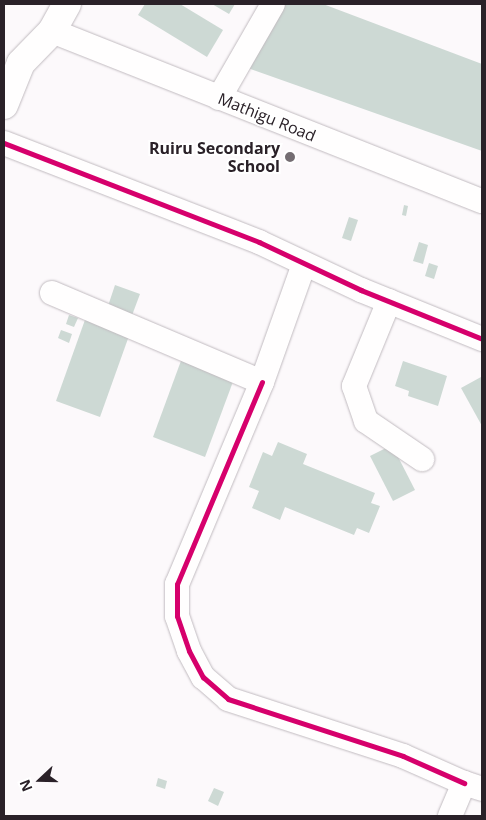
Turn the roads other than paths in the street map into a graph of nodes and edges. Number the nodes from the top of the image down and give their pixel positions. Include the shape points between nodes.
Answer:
1 (67, 4) edge
2 (273, 4) edge
3 (52, 31) junction
4 (219, 98) junction
5 (4, 105) edge
6 (4, 143) edge
7 (482, 201) edge
8 (304, 264) junction
9 (52, 293) dead end
10 (389, 302) junction
11 (482, 339) edge
12 (262, 382) junction
13 (422, 459) dead end
14 (473, 786) edge
15 (450, 816) edge

1 - 3 main road
2 - 4 street
3 - 4 street, Mathigu Road
3 - 5 main road via 21,63
4 - 7 street, Mathigu Road
6 - 8 street via 259,242
8 - 10 street
8 - 12 street
9 - 12 street
10 - 11 street
10 - 13 street via 354,386 366,421
12 - 14 street via 177,584 177,616 189,651 203,677 228,699 402,756
14 - 15 street

